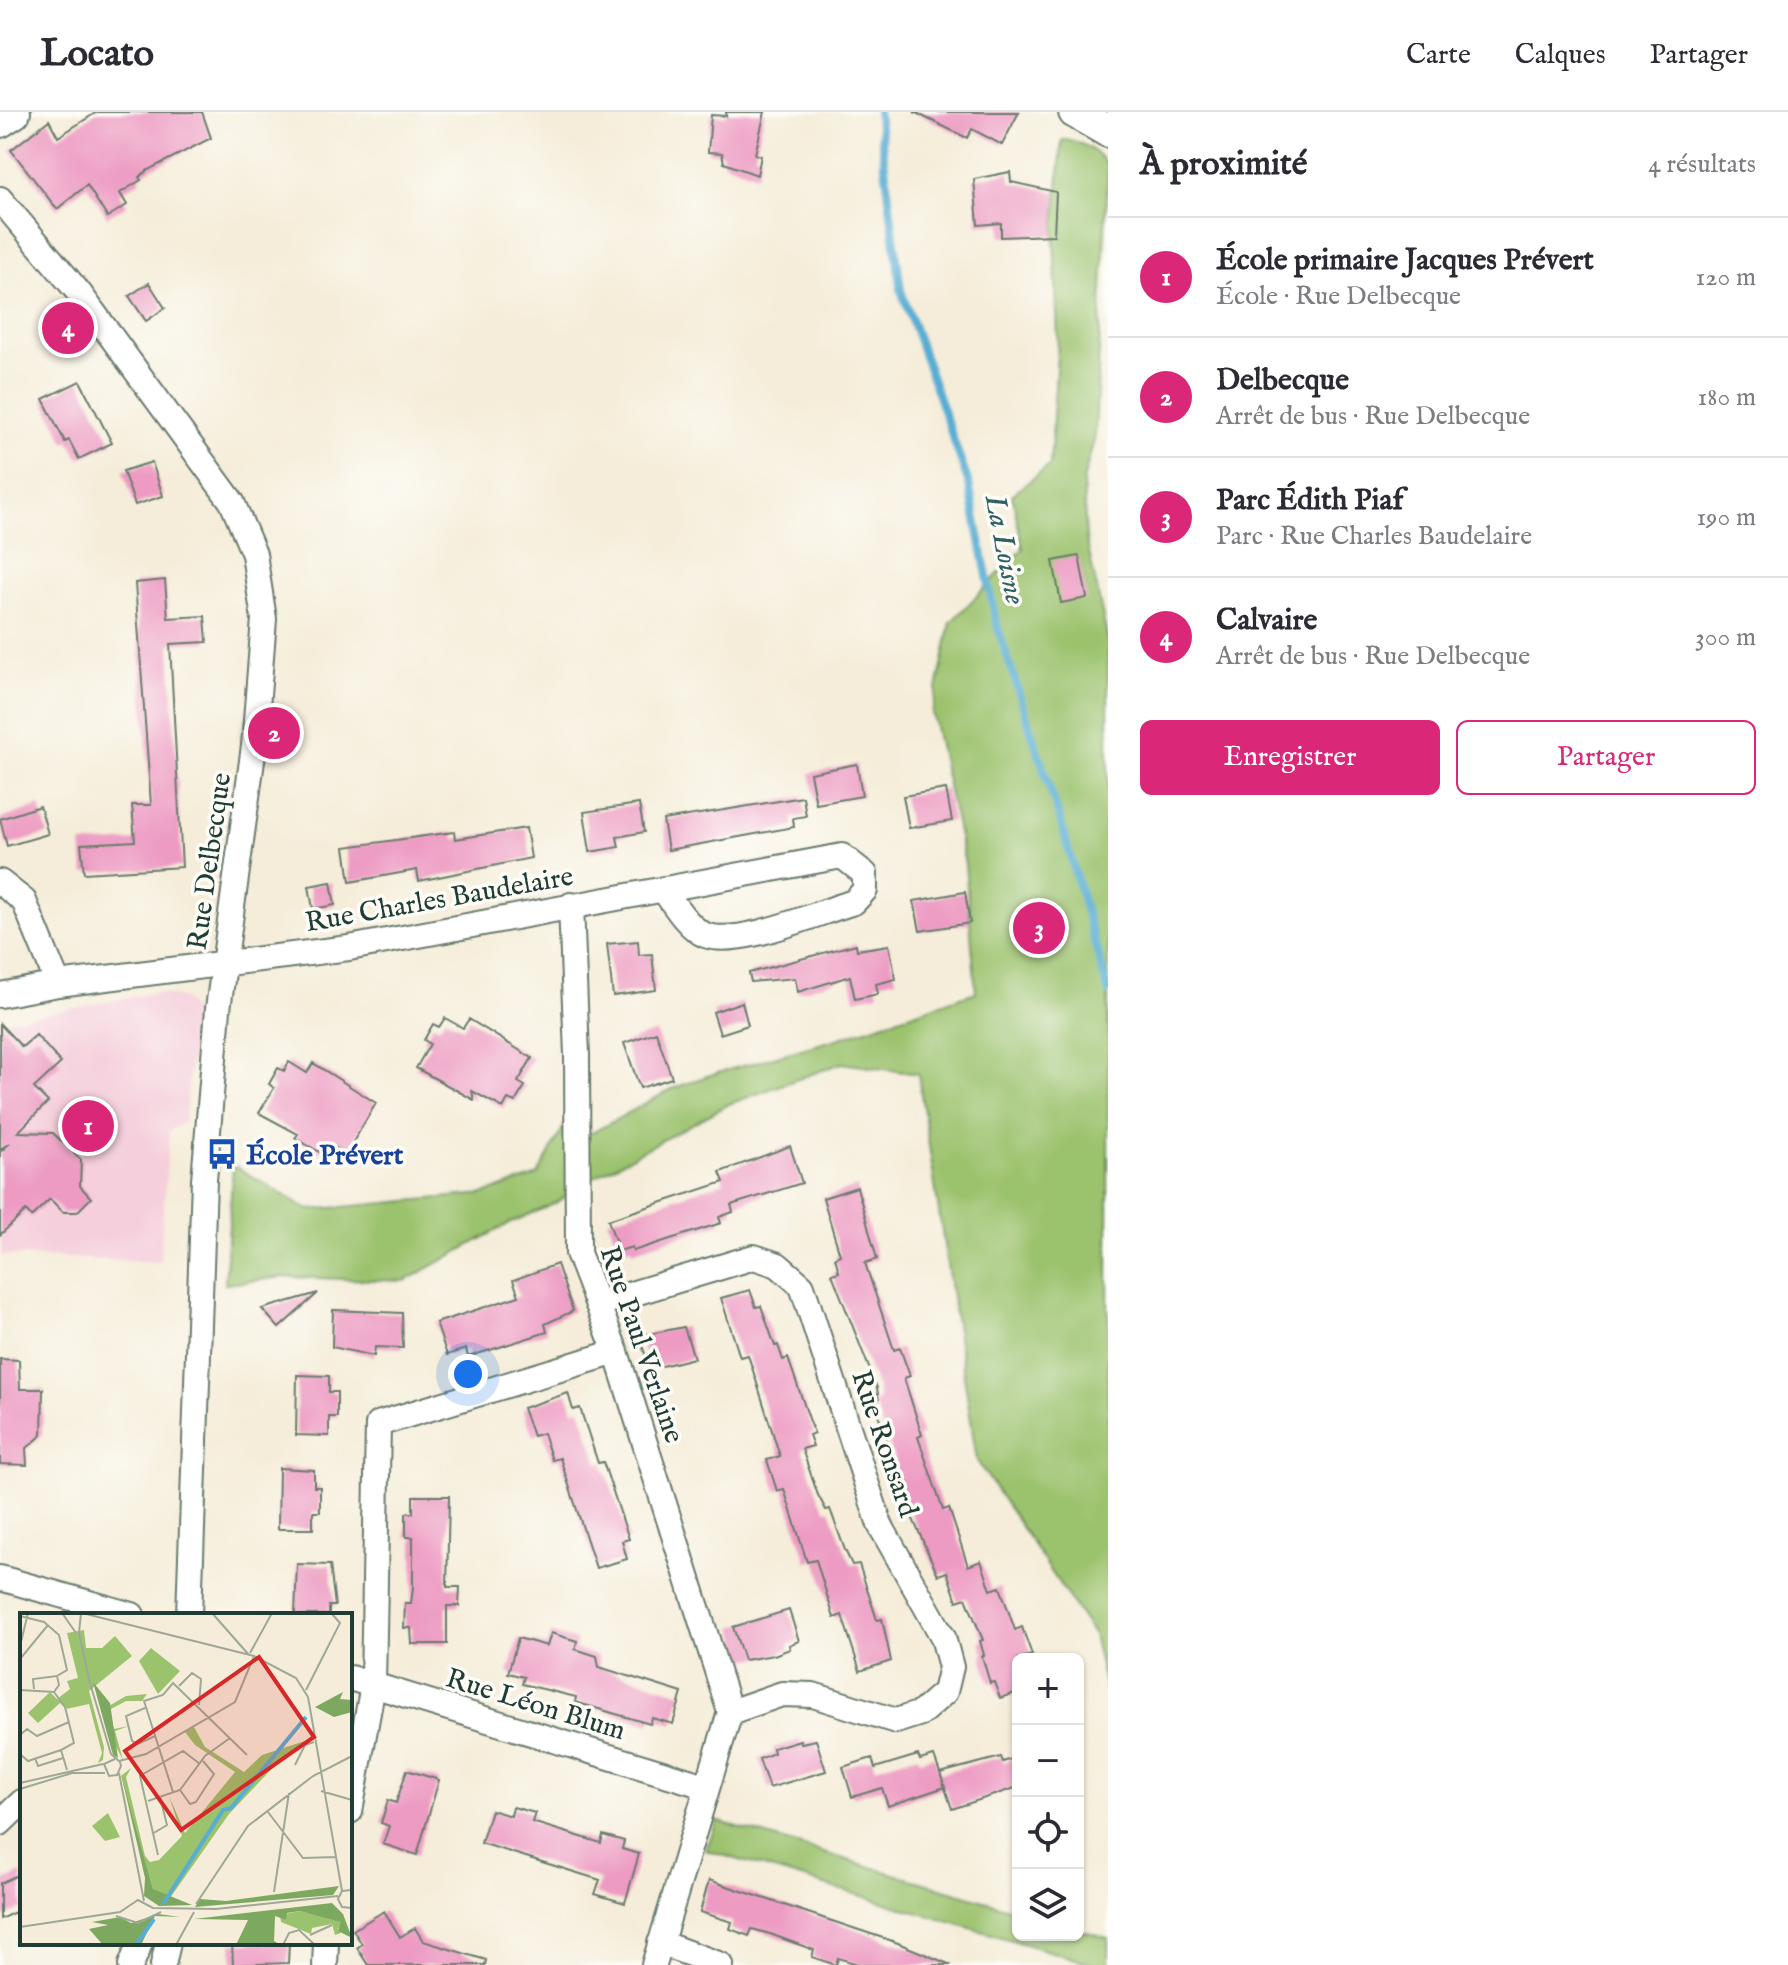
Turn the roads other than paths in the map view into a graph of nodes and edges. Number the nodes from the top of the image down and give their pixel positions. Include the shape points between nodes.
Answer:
1 (14, 112) edge
2 (1075, 112) edge
3 (0, 121) edge
4 (1108, 131) edge
5 (0, 199) edge
6 (0, 882) edge
7 (663, 889) junction
8 (571, 905) junction
9 (225, 962) junction
10 (58, 984) junction
11 (0, 995) edge
12 (598, 1304) junction
13 (616, 1352) junction
14 (0, 1578) edge
15 (58, 1605) edge
16 (117, 1613) edge
17 (189, 1613) edge
18 (362, 1681) edge
19 (730, 1712) junction
20 (705, 1786) junction
21 (352, 1789) edge
22 (20, 1804) edge
23 (0, 1823) edge
24 (139, 1945) edge
25 (168, 1945) edge
26 (326, 1945) edge
27 (657, 1954) edge
28 (131, 1965) edge
29 (163, 1965) edge
30 (325, 1965) edge
31 (721, 1965) edge

1 - 3 main road
2 - 4 main road
5 - 9 street, Rue Delbecque via 80,294 232,502 254,554 264,619 263,661
6 - 10 street via 24,901
7 - 7 street, Rue Charles Baudelaire via 842,856 865,874 865,890 854,902 735,938 704,935
7 - 8 street, Rue Charles Baudelaire
8 - 9 street, Rue Charles Baudelaire via 349,948
8 - 12 street, Rue Paul Verlaine via 578,1253
9 - 10 street, Rue Charles Baudelaire
9 - 17 street, Rue Delbecque via 204,1180
10 - 11 street, Rue Charles Baudelaire
12 - 13 street, Rue Paul Verlaine
12 - 19 street, Rue Ronsard via 754,1257 778,1265 802,1286 880,1525 943,1637 951,1667 945,1692 921,1713 896,1721 813,1695 782,1694
13 - 18 street via 378,1424
13 - 19 street, Rue Paul Verlaine
14 - 15 street
15 - 16 street
18 - 20 street, Rue Léon Blum
18 - 21 street
19 - 20 street
20 - 27 street
22 - 23 street
24 - 28 street
25 - 29 street
26 - 30 street
27 - 31 street

